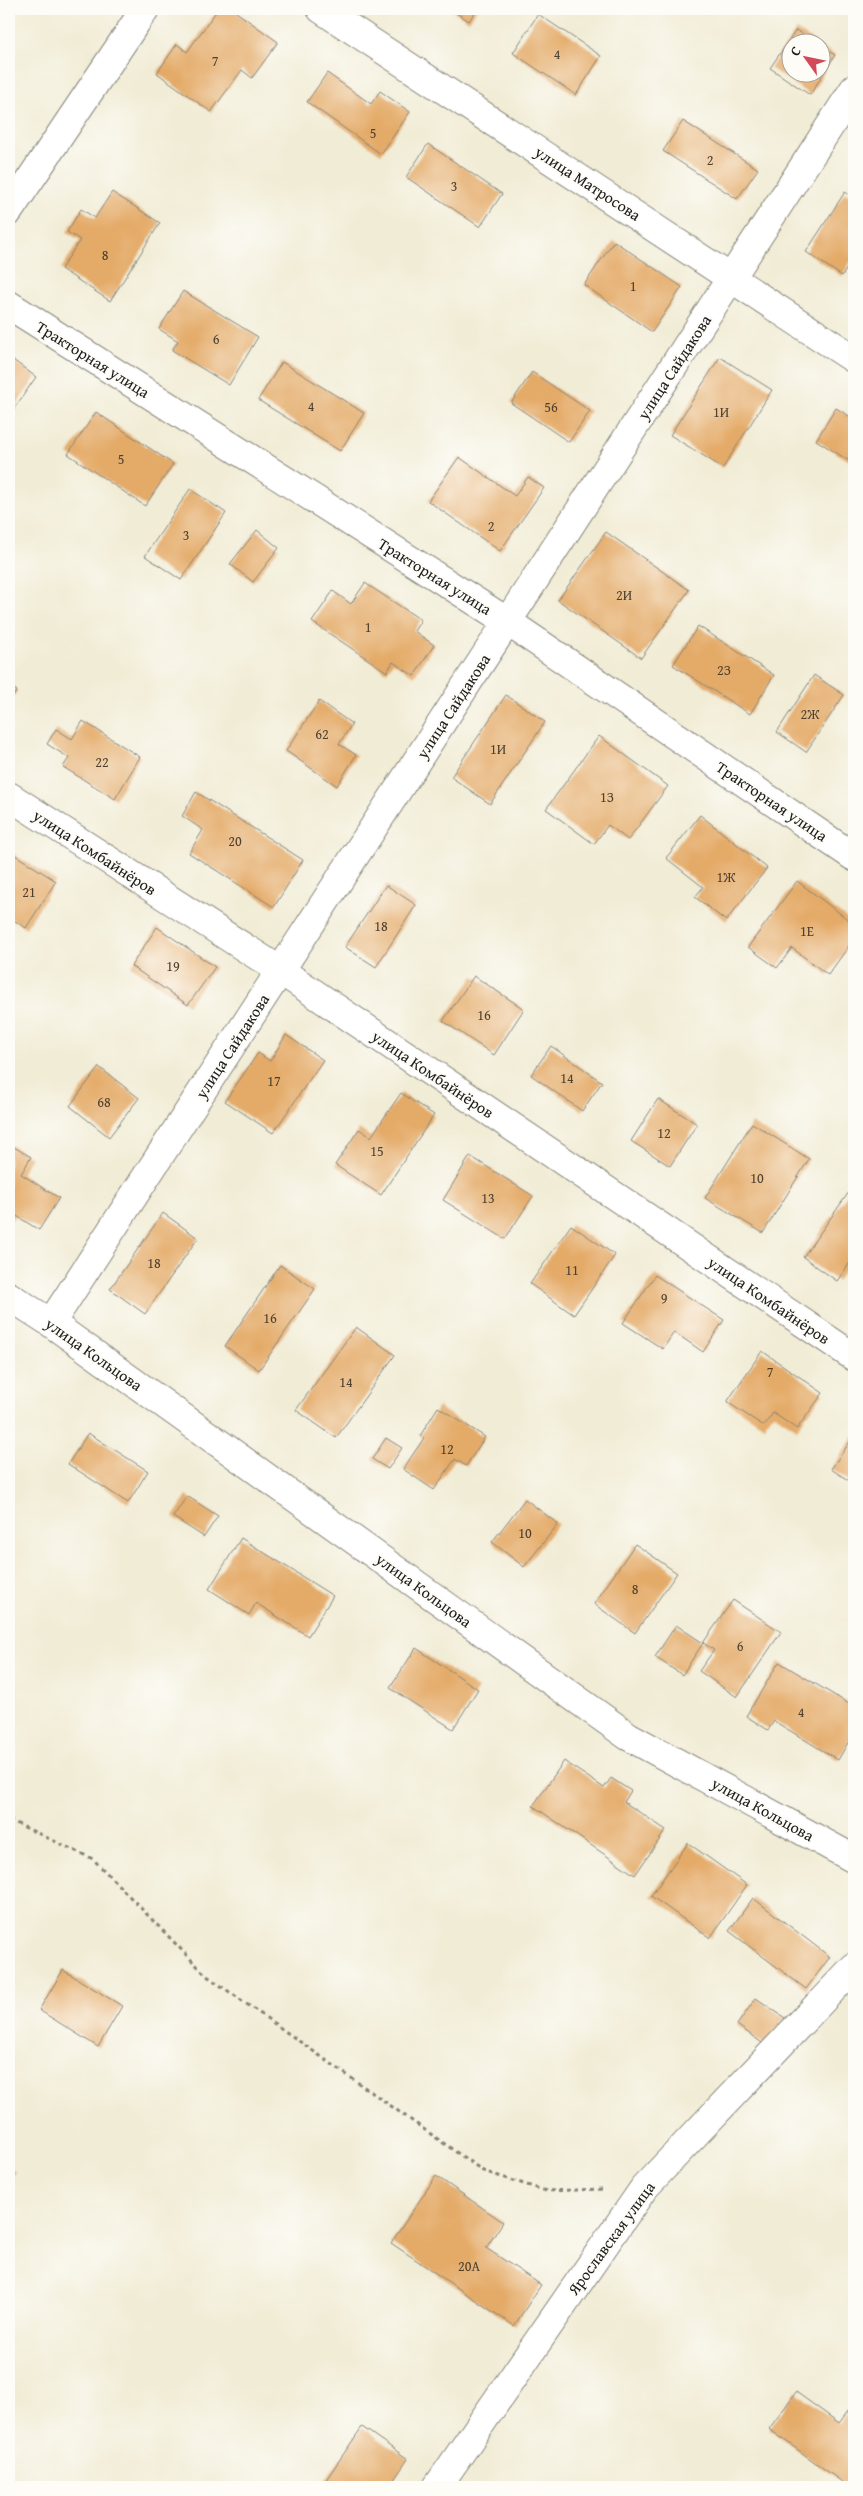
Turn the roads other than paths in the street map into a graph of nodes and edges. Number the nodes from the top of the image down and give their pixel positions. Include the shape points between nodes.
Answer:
1 (145, 9) edge
2 (321, 9) edge
3 (854, 89) edge
4 (9, 211) edge
5 (732, 278) junction
6 (9, 305) edge
7 (854, 359) edge
8 (508, 622) junction
9 (9, 796) edge
10 (854, 857) edge
11 (281, 971) junction
12 (9, 1296) edge
13 (50, 1323) junction
14 (854, 1357) edge
15 (854, 1859) edge
16 (854, 1967) edge
17 (436, 2487) edge

1 - 4 street
2 - 5 street, улица Матросова
3 - 5 street, улица Сайдакова
5 - 7 street, улица Матросова
5 - 8 street, улица Сайдакова
6 - 8 street, Тракторная улица
8 - 10 street, Тракторная улица
8 - 11 street, улица Сайдакова
9 - 11 street, улица Комбайнёров
11 - 13 street, улица Сайдакова
11 - 14 street, улица Комбайнёров
12 - 13 street, улица Кольцова
13 - 15 street, улица Кольцова via 628,1736
16 - 17 street, Ярославская улица via 644,2188

